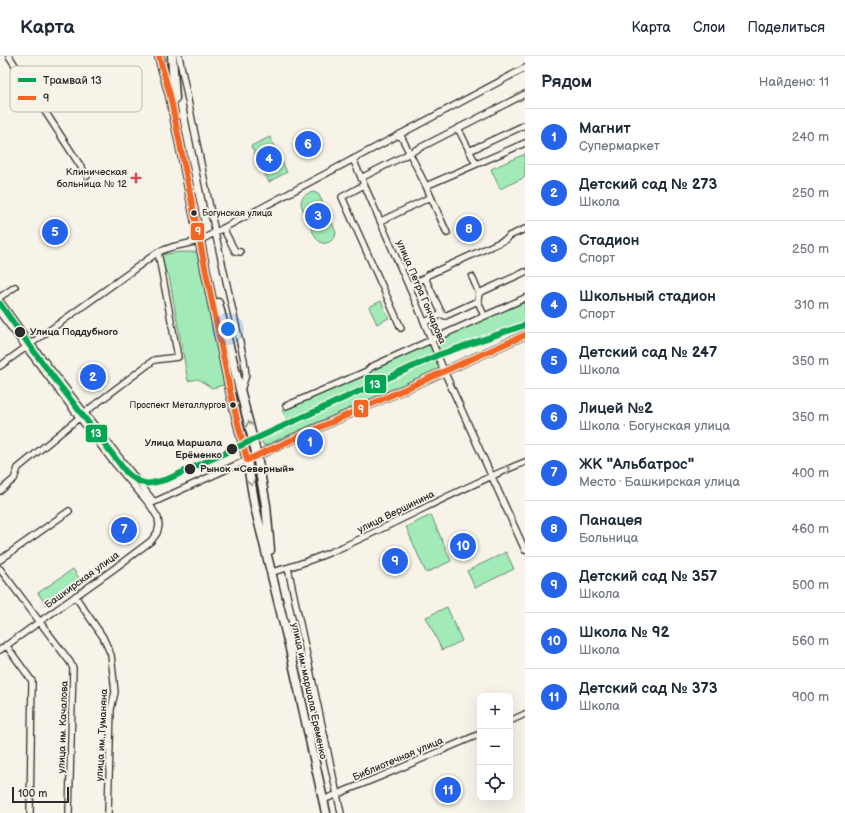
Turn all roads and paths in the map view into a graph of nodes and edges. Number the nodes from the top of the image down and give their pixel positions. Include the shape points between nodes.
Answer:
1 (9, 56) edge
2 (159, 56) edge
3 (172, 56) edge
4 (179, 56) edge
5 (16, 66) edge
6 (525, 68) edge
7 (525, 94) edge
8 (45, 112) edge
9 (525, 125) edge
10 (458, 128) junction
11 (400, 134) junction
12 (525, 143) edge
13 (469, 151) junction
14 (410, 153) junction
15 (353, 159) junction
16 (476, 164) junction
17 (87, 176) dead end
18 (361, 178) junction
19 (364, 185) junction
20 (426, 186) junction
21 (431, 197) junction
22 (380, 221) junction
23 (223, 228) junction
24 (525, 229) edge
25 (215, 232) junction
26 (447, 233) dead end
27 (201, 240) junction
28 (158, 252) junction
29 (240, 252) dead end
30 (525, 272) edge
31 (472, 276) dead end
32 (425, 278) junction
33 (409, 285) junction
34 (15, 287) dead end
35 (479, 293) junction
36 (0, 297) edge
37 (525, 298) edge
38 (0, 300) edge
39 (478, 301) junction
40 (0, 313) edge
41 (442, 314) junction
42 (484, 316) junction
43 (425, 322) junction
44 (401, 328) dead end
45 (525, 335) edge
46 (432, 339) junction
47 (31, 344) junction
48 (26, 348) junction
49 (0, 366) edge
50 (444, 371) junction
51 (241, 393) junction
52 (231, 395) junction
53 (286, 406) dead end
54 (82, 415) junction
55 (257, 456) junction
56 (247, 460) junction
57 (525, 462) edge
58 (491, 476) junction
59 (0, 491) edge
60 (152, 503) junction
61 (266, 505) junction
62 (255, 507) junction
63 (69, 511) dead end
64 (525, 550) edge
65 (0, 560) edge
66 (288, 568) junction
67 (0, 569) edge
68 (272, 572) junction
69 (75, 596) junction
70 (40, 621) junction
71 (6, 646) junction
72 (0, 650) edge
73 (525, 714) edge
74 (513, 720) edge
75 (307, 726) junction
76 (477, 735) edge
77 (325, 737) junction
78 (337, 795) junction
79 (323, 800) junction
80 (30, 813) edge
81 (69, 813) edge
82 (108, 813) edge
83 (326, 813) edge
84 (341, 813) edge

1 - 5 street
2 - 27 highway, улица им. маршала Еременко via 170,95
3 - 27 highway, улица им. маршала Еременко via 174,93
4 - 25 street
6 - 11 street
7 - 10 street
8 - 17 street
9 - 13 street
10 - 13 street
10 - 14 street
11 - 14 street
11 - 15 street
12 - 16 street
13 - 16 street
14 - 18 street
14 - 20 street
15 - 18 street, улица Петра Гончарова
15 - 23 street
16 - 20 street
18 - 19 street, улица Петра Гончарова
19 - 22 street, улица Петра Гончарова
19 - 44 street via 342,197
20 - 21 street
21 - 22 street
21 - 26 street
22 - 33 street, улица Петра Гончарова
23 - 25 street
23 - 29 street via 235,251
24 - 32 street
25 - 27 street
25 - 51 street via 244,360 246,375
27 - 28 street via 172,246
27 - 51 highway, улица им. маршала Еременко
27 - 52 highway, улица им. маршала Еременко
28 - 47 street
28 - 54 street via 178,357 154,360
30 - 35 street
31 - 35 street
32 - 33 street
32 - 41 street
33 - 43 street, улица Петра Гончарова
34 - 36 street
35 - 39 street
37 - 42 street
38 - 47 street
39 - 41 street via 445,316
39 - 42 street
40 - 48 street
41 - 43 street
42 - 46 street
43 - 46 street, улица Петра Гончарова
45 - 50 main road
46 - 50 street, улица Петра Гончарова
46 - 53 street
47 - 48 street
47 - 54 street
48 - 49 street
48 - 54 street
50 - 55 main road
50 - 58 street, улица Петра Гончарова
51 - 52 highway via 237,391
55 -> 51 highway, улица им. маршала Еременко
52 - 56 highway, улица им. маршала Еременко
54 - 59 street via 18,468 14,478
54 - 60 street
54 - 60 street, Башкирская улица via 111,459
55 - 56 main road
55 - 61 highway, улица им. маршала Еременко
56 - 60 street
56 -> 62 highway, улица им. маршала Еременко
58 -> 57 street, улица Вершинина
58 - 64 street, улица Петра Гончарова
58 - 66 street, улица Вершинина via 339,549
60 - 69 street, Башкирская улица via 159,526 155,536
61 - 62 highway
61 - 68 highway, улица им. маршала Еременко
62 - 68 highway, улица им. маршала Еременко
63 - 65 street
66 - 68 street, улица Вершинина
66 - 77 street
67 - 70 street, улица им. Качалова
68 - 75 highway, улица им. маршала Еременко
69 - 70 street, Башкирская улица
69 - 82 street, улица им. Туманяна via 103,638 110,655 114,692 111,709
70 - 71 street, Башкирская улица
70 - 81 street, улица им. Качалова via 73,668
71 - 72 street, Башкирская улица
71 - 80 street via 32,681
73 - 74 street
75 - 77 street
75 - 79 highway, улица им. маршала Еременко
76 - 78 street, Библиотечная улица
77 - 78 street
78 - 79 street, Библиотечная улица
78 - 84 street
79 - 83 highway, улица им. маршала Еременко

